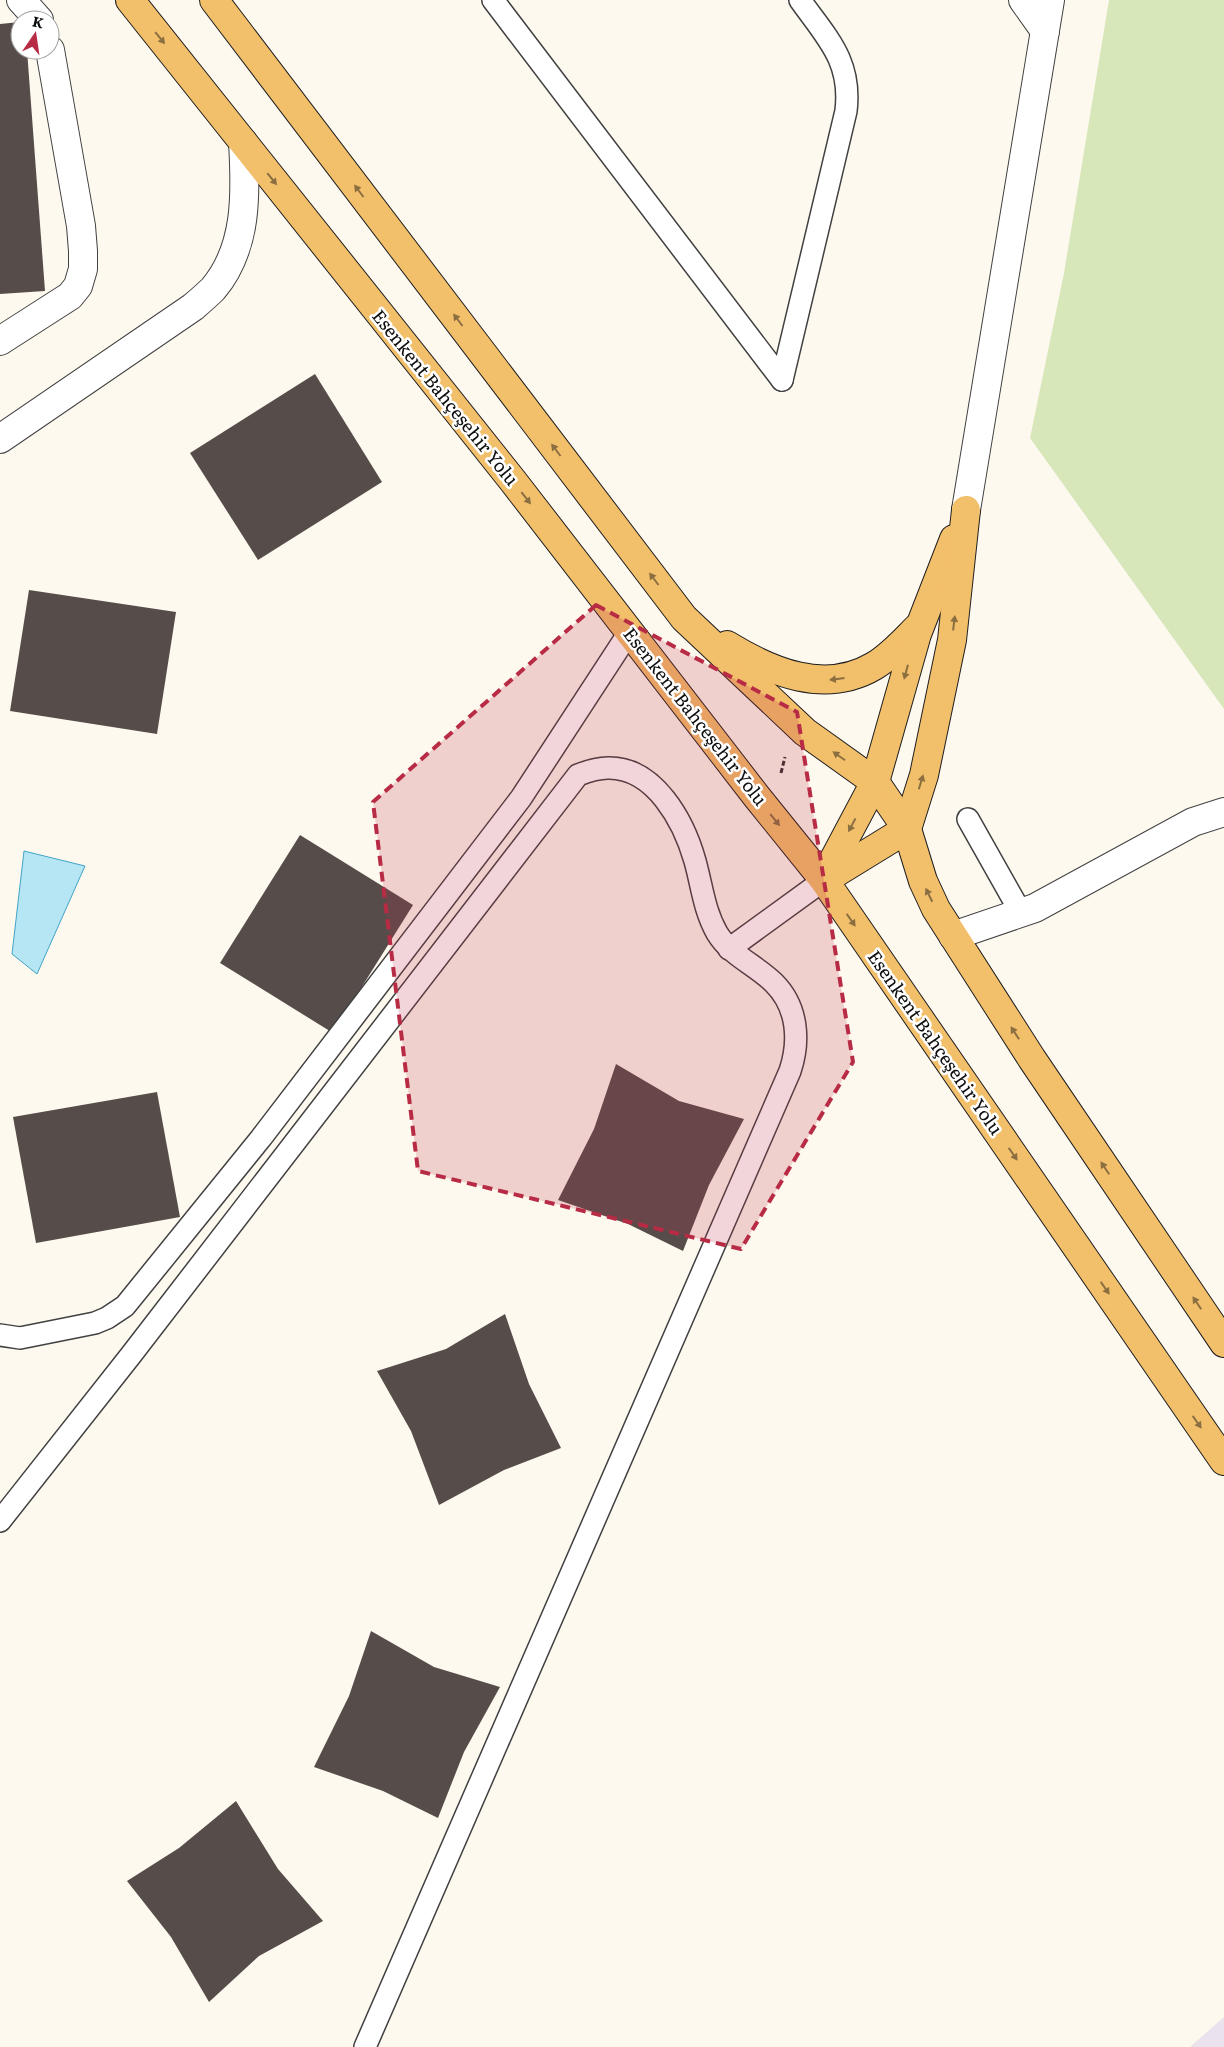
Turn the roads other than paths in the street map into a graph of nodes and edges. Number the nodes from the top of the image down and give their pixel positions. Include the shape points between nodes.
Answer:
1 (21, 0) edge
2 (130, 0) edge
3 (214, 0) edge
4 (493, 0) edge
5 (800, 0) edge
6 (1023, 0) edge
7 (1050, 0) edge
8 (30, 10) edge
9 (1045, 31) junction
10 (52, 60) edge
11 (243, 142) junction
12 (0, 341) edge
13 (0, 439) edge
14 (966, 510) junction
15 (684, 618) junction
16 (920, 625) junction
17 (630, 631) junction
18 (875, 782) junction
19 (1224, 812) edge
20 (968, 819) dead end
21 (907, 829) junction
22 (824, 880) junction
23 (1021, 913) junction
24 (953, 936) junction
25 (729, 949) junction
26 (0, 1335) edge
27 (1224, 1343) edge
28 (1224, 1461) edge
29 (0, 1521) edge
30 (364, 2047) edge

1 - 8 street
2 -> 11 main road, Esenkent Bahçeşehir Yolu
15 -> 3 main road
4 - 5 lane via 782,380 848,94 842,62
6 - 9 street
7 - 9 street
9 - 14 street
10 - 12 street via 81,226 83,269 78,286 70,296
11 - 13 street via 244,212 230,261 214,288 193,307
11 -> 17 main road, Esenkent Bahçeşehir Yolu
14 - 16 main road
21 -> 14 main road via 924,775 952,640
16 -> 15 main road via 874,666 847,678 821,680 789,674 751,660
18 -> 15 main road via 804,732
16 -> 18 main road
17 -> 22 main road, Esenkent Bahçeşehir Yolu
17 - 26 lane via 521,798 260,1138 126,1306 94,1323 20,1338
18 - 21 main road
18 -> 22 main road
19 - 23 street via 1193,822
20 - 23 lane
21 - 22 main road
24 -> 21 main road via 923,881
22 - 25 lane
22 -> 28 main road, Esenkent Bahçeşehir Yolu
23 - 24 street
27 -> 24 main road
25 - 29 lane via 718,935 707,911 687,839 677,818 653,786 624,770 609,768 578,775
25 - 30 lane via 774,983 795,1023 795,1056

